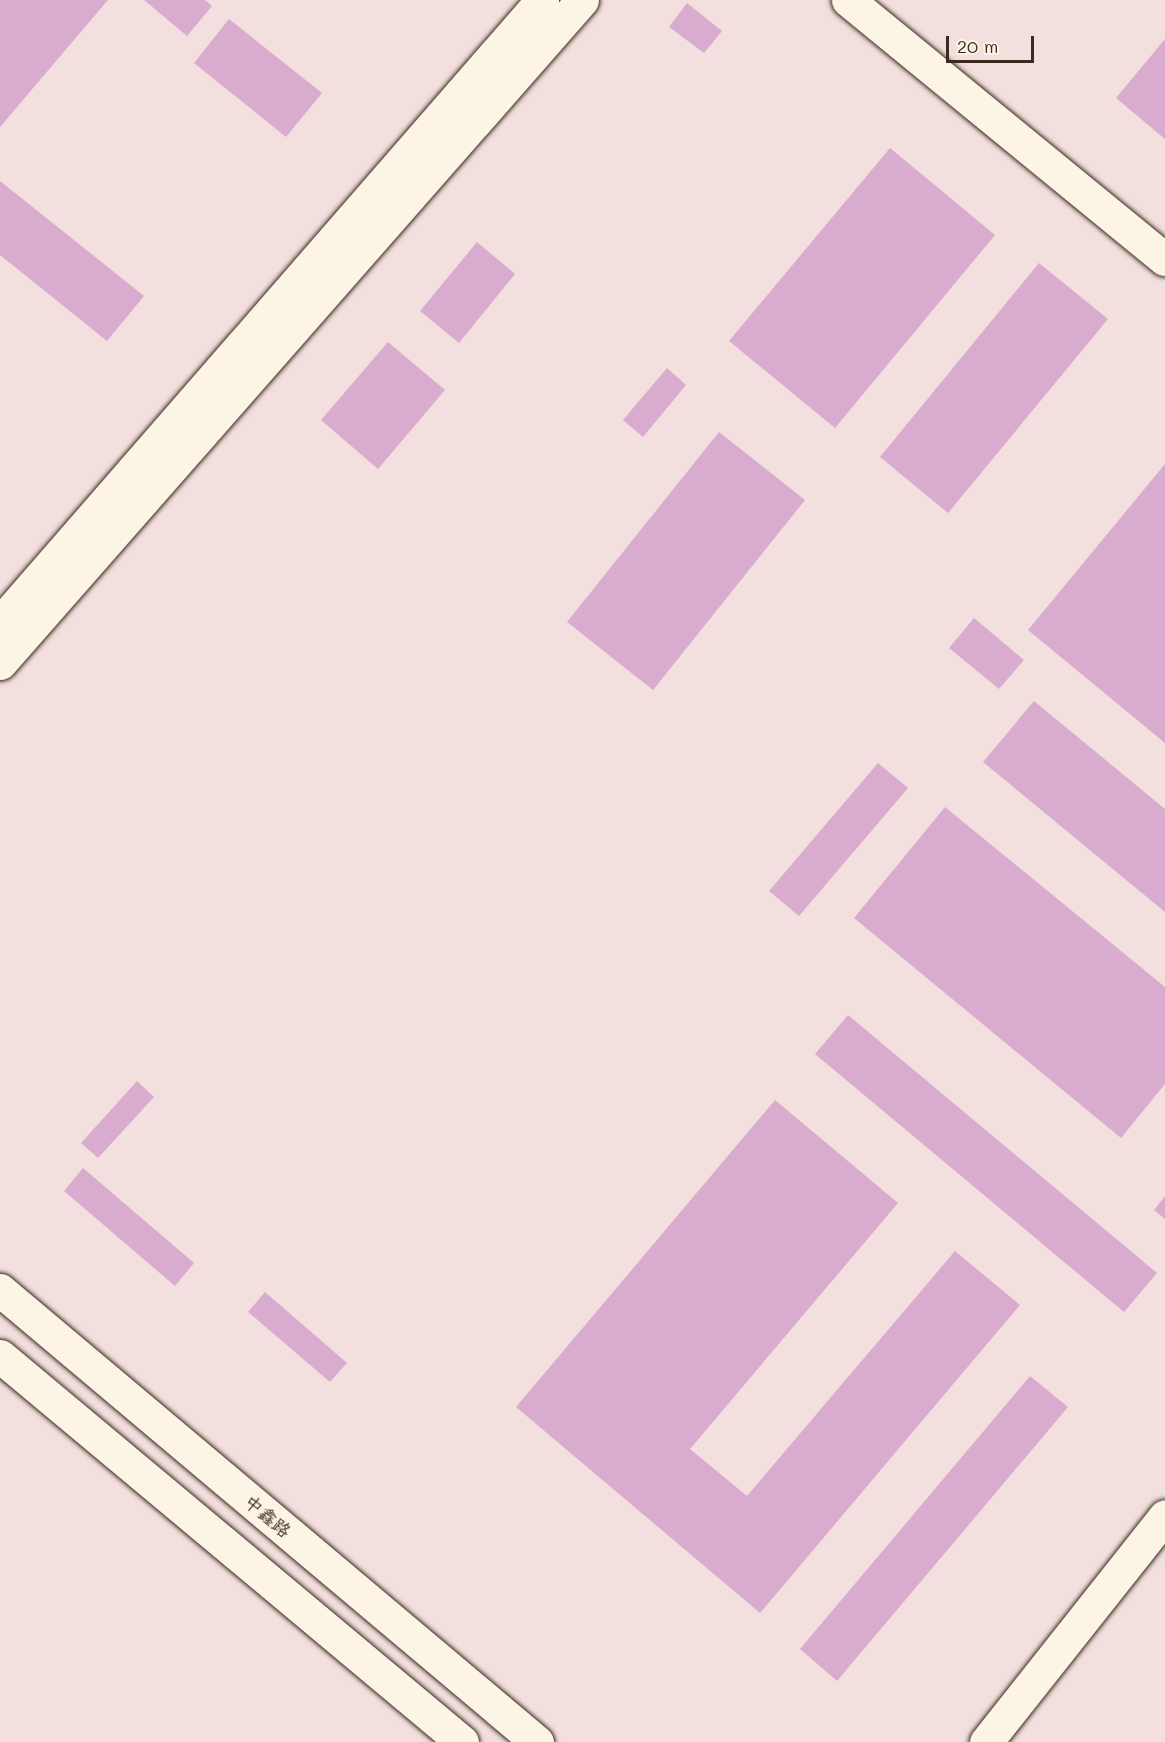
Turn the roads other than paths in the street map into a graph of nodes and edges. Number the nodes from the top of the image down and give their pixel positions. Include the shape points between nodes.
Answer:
1 (542, 0) edge
2 (582, 0) edge
3 (848, 0) edge
4 (1165, 260) edge
5 (0, 623) edge
6 (0, 663) edge
7 (0, 1290) edge
8 (0, 1356) edge
9 (1165, 1516) edge
10 (462, 1742) edge
11 (537, 1742) edge
12 (986, 1742) edge

1 - 5 street
2 - 6 street
3 - 4 street
7 - 11 street, 中鑫路
8 - 10 street
9 - 12 street

